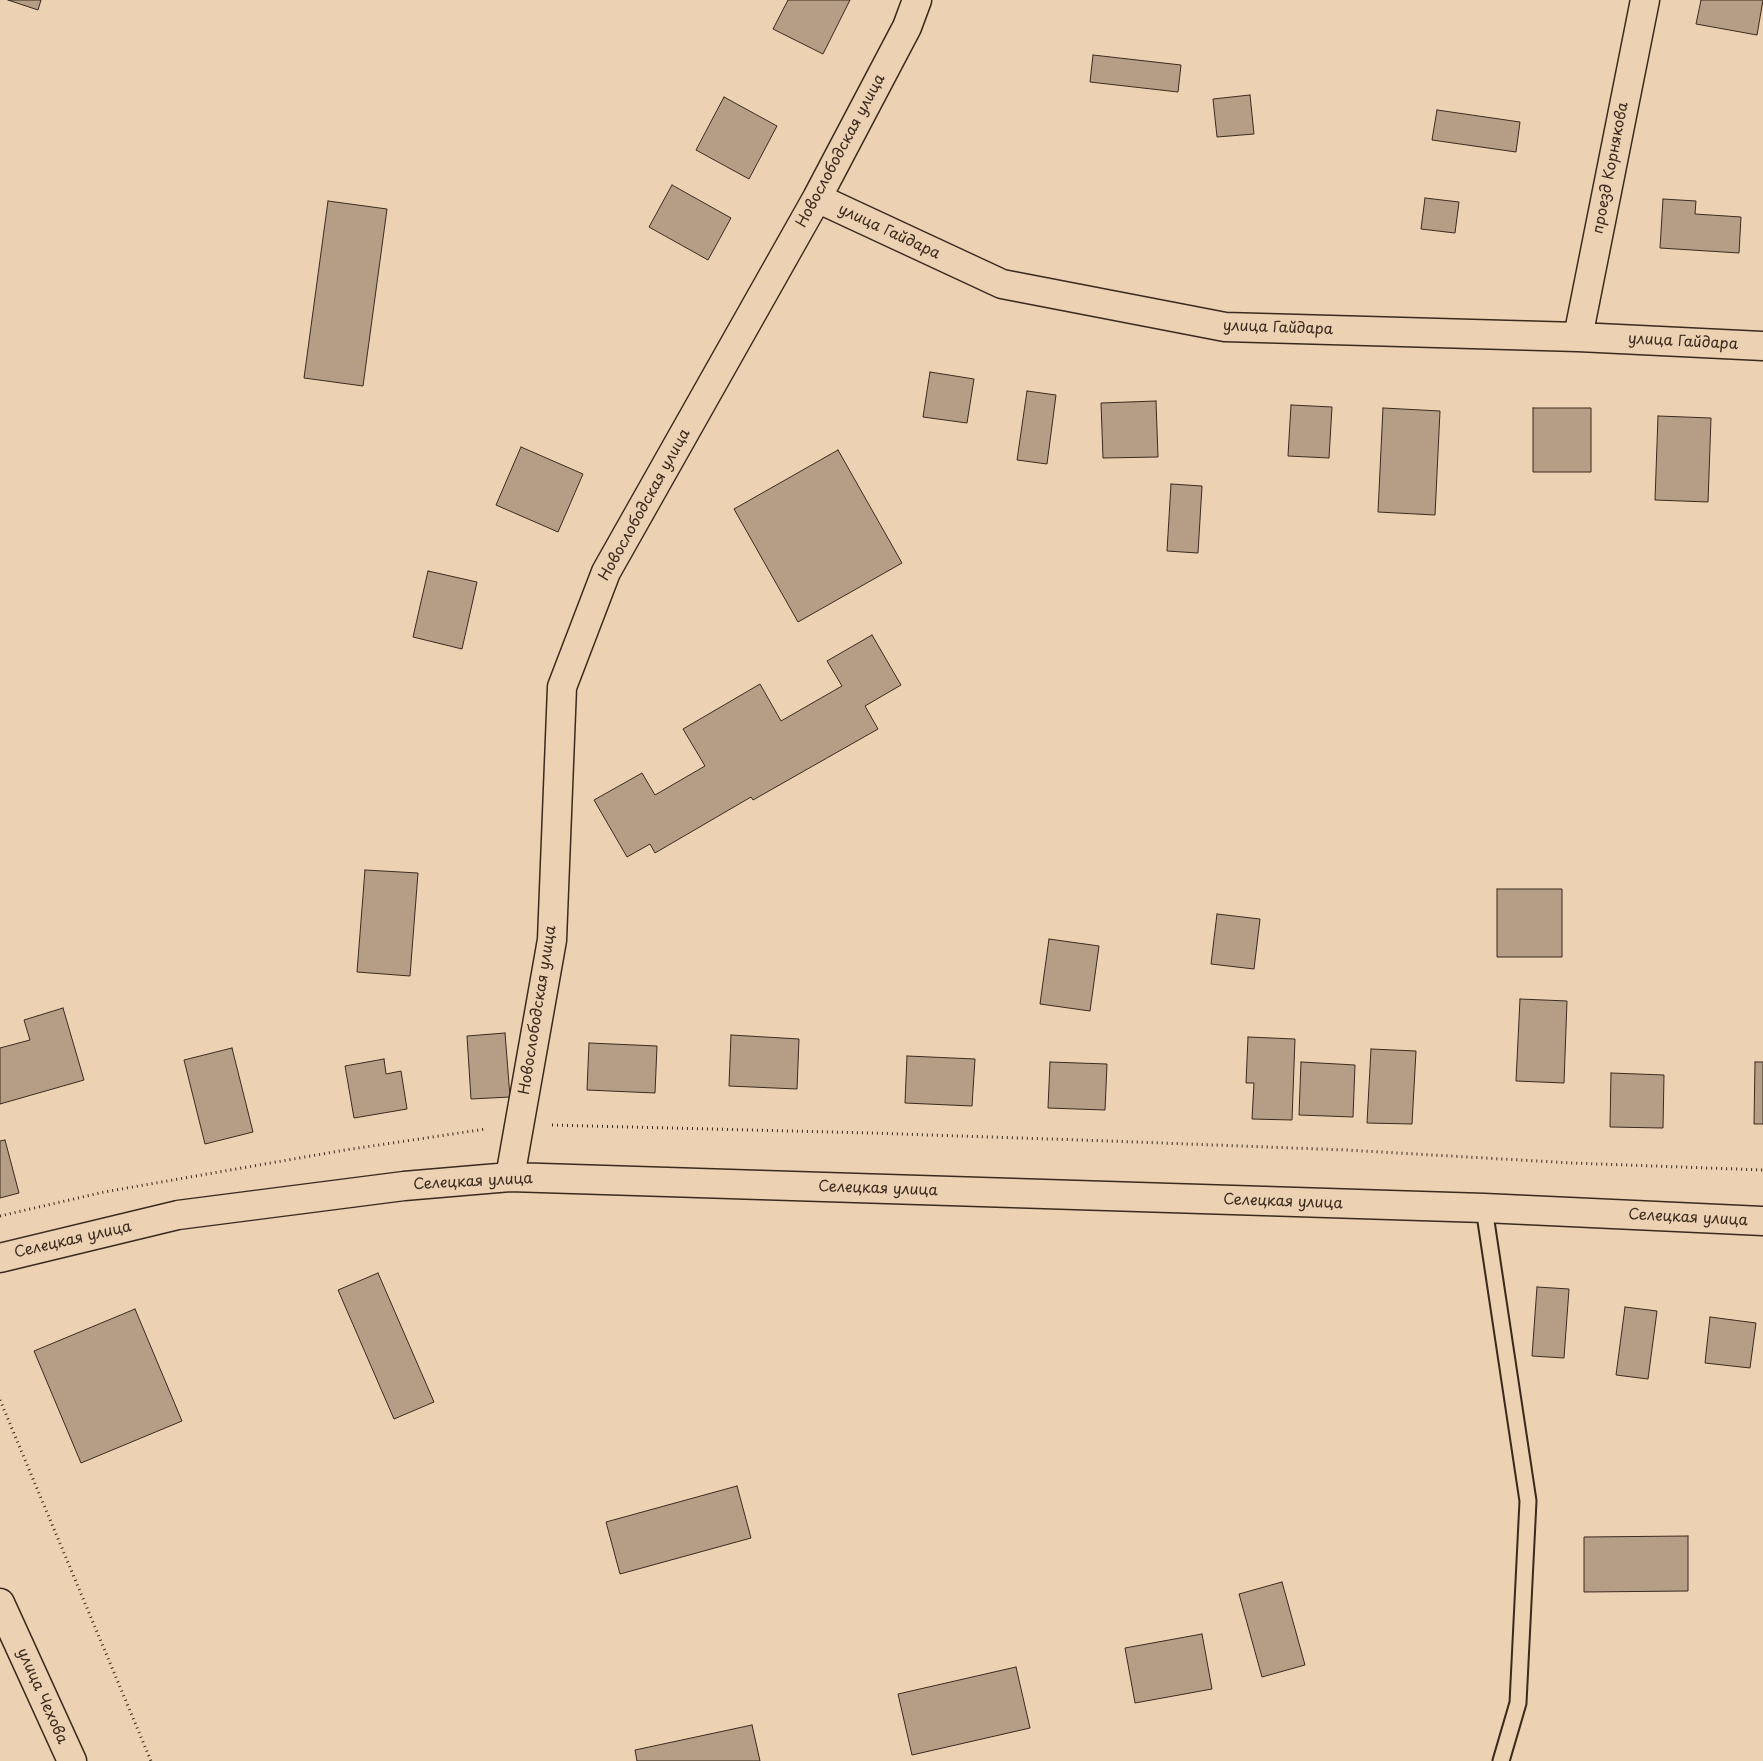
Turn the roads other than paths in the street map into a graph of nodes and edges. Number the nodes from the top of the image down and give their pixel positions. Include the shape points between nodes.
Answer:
1 (917, 0) edge
2 (1644, 0) edge
3 (817, 198) junction
4 (1578, 337) junction
5 (1763, 346) edge
6 (510, 1177) junction
7 (1484, 1208) junction
8 (1763, 1221) edge
9 (0, 1258) edge
10 (0, 1603) edge
11 (72, 1761) edge
12 (1501, 1761) edge

1 - 3 street, Новослободская улица via 907,27
2 - 4 street, проезд Корнякова
3 - 4 street, улица Гайдара via 1002,284 1224,327
3 - 6 street, Новослободская улица via 606,572 562,688 552,940
4 - 5 street, улица Гайдара
6 - 7 street, Селецкая улица
6 - 9 street, Селецкая улица via 404,1186 178,1215
7 - 8 street, Селецкая улица
7 - 12 lane via 1528,1501 1518,1703
10 - 11 street, улица Чехова

